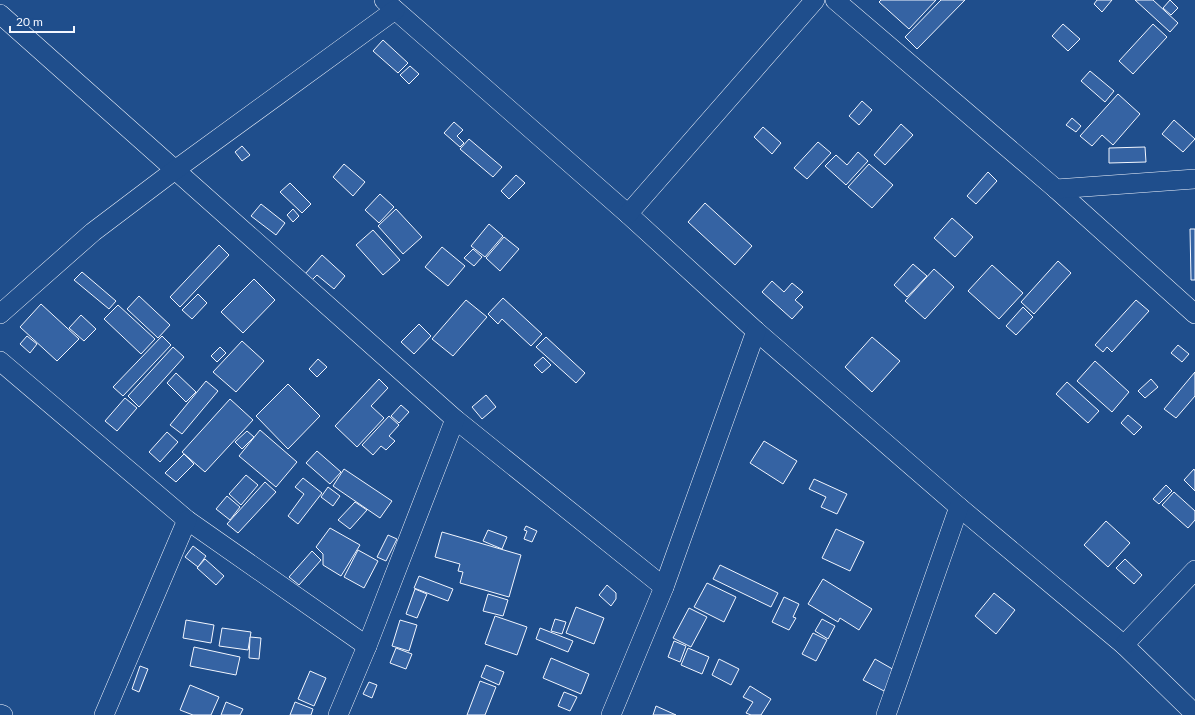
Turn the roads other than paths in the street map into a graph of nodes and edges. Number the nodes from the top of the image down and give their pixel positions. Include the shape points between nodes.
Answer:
1 (815, 0) edge
2 (835, 0) edge
3 (390, 5) edge
4 (0, 14) edge
5 (175, 170) junction
6 (1195, 179) edge
7 (1056, 189) junction
8 (628, 214) junction
9 (0, 314) edge
10 (1195, 314) edge
11 (756, 331) junction
12 (0, 361) edge
13 (455, 420) junction
14 (959, 507) junction
15 (187, 520) junction
16 (1195, 570) edge
17 (664, 586) junction
18 (1124, 645) junction
19 (367, 646) junction
20 (1195, 714) edge
21 (104, 715) edge
22 (338, 715) edge
23 (611, 715) edge
24 (886, 715) edge

1 - 8 street
2 - 7 street
3 - 5 street
3 - 8 street
4 - 5 street
5 - 9 street via 93,232
5 - 13 street
6 - 7 street
7 - 10 street
8 - 11 street
11 - 14 street
11 - 17 street
12 - 15 street
13 - 17 street
13 - 19 street
14 - 18 street
14 - 24 street
15 - 19 street
15 - 21 street
16 - 18 street
17 - 23 street
18 - 20 street
19 - 22 street

